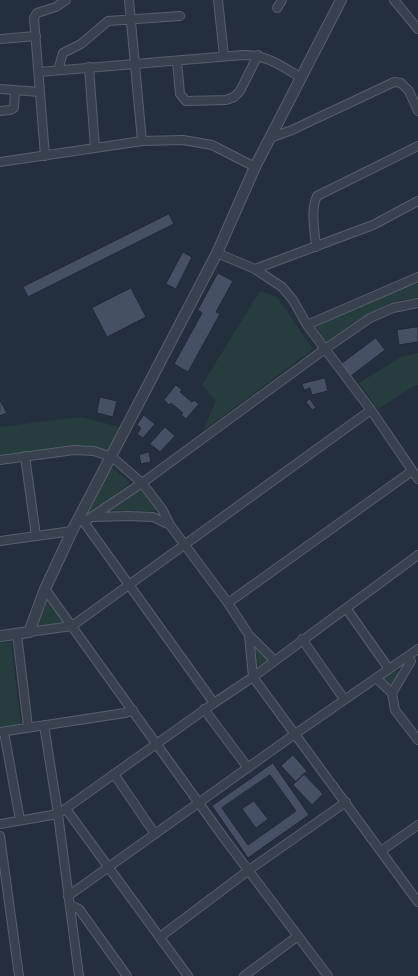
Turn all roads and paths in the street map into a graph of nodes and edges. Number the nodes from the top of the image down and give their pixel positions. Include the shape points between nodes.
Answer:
1 (66, 0) edge
2 (129, 0) edge
3 (218, 0) edge
4 (282, 0) edge
5 (340, 0) edge
6 (394, 0) edge
7 (277, 8) dead end
8 (180, 16) dead end
9 (130, 18) junction
10 (417, 25) edge
11 (36, 36) junction
12 (0, 39) edge
13 (258, 55) junction
14 (224, 56) junction
15 (177, 60) junction
16 (134, 64) junction
17 (89, 67) junction
18 (58, 70) junction
19 (39, 72) junction
20 (300, 77) junction
21 (0, 89) edge
22 (15, 91) junction
23 (40, 92) junction
24 (0, 111) edge
25 (418, 111) edge
26 (270, 138) junction
27 (142, 141) junction
28 (418, 146) edge
29 (95, 148) junction
30 (45, 156) junction
31 (0, 162) edge
32 (255, 167) junction
33 (418, 202) edge
34 (316, 247) junction
35 (217, 253) junction
36 (256, 270) junction
37 (418, 277) edge
38 (418, 303) edge
39 (307, 325) junction
40 (325, 349) junction
41 (371, 410) junction
42 (24, 456) junction
43 (112, 457) junction
44 (0, 460) edge
45 (412, 471) junction
46 (418, 479) edge
47 (142, 483) junction
48 (92, 517) junction
49 (82, 519) junction
50 (170, 525) junction
51 (72, 531) junction
52 (36, 536) junction
53 (0, 541) edge
54 (185, 545) junction
55 (418, 555) edge
56 (129, 584) junction
57 (45, 589) junction
58 (228, 603) junction
59 (346, 608) junction
60 (72, 626) junction
61 (29, 632) junction
62 (17, 634) junction
63 (249, 635) junction
64 (0, 636) edge
65 (302, 640) junction
66 (418, 649) edge
67 (274, 660) junction
68 (401, 661) junction
69 (414, 661) edge
70 (389, 669) junction
71 (253, 677) junction
72 (376, 678) junction
73 (392, 693) junction
74 (344, 699) junction
75 (214, 703) junction
76 (204, 709) junction
77 (133, 710) junction
78 (44, 726) junction
79 (28, 727) junction
80 (2, 732) edge
81 (295, 734) junction
82 (418, 740) edge
83 (158, 744) junction
84 (248, 768) junction
85 (114, 774) junction
86 (346, 802) junction
87 (199, 803) junction
88 (66, 808) junction
89 (58, 814) junction
90 (20, 820) junction
91 (0, 824) edge
92 (418, 825) edge
93 (155, 834) junction
94 (0, 836) edge
95 (381, 851) junction
96 (109, 867) junction
97 (249, 870) junction
98 (3, 883) edge
99 (68, 896) junction
100 (418, 902) edge
101 (70, 905) junction
102 (298, 936) junction
103 (160, 937) junction
104 (19, 976) edge
105 (79, 976) edge
106 (127, 976) edge
107 (188, 976) edge
108 (244, 976) edge
109 (328, 976) edge

1 - 11 street via 56,7 37,13 34,18
2 - 9 street
3 - 14 street
4 - 7 street
5 - 20 street
6 - 10 street
8 - 9 street
9 - 16 street
9 - 18 street via 105,23 81,44 62,53
11 - 12 street
11 - 19 street
13 - 14 street
13 - 15 street via 240,91 226,100 186,101 180,94
13 - 20 street
14 - 15 street
15 - 16 street
16 - 17 street
16 - 27 street
17 - 18 street
17 - 29 street
18 - 19 street
19 - 23 street
20 - 26 street
21 - 22 street
22 - 23 street
22 - 24 street via 14,108
23 - 30 street
25 - 26 street via 409,91 401,83 394,82
26 - 32 street
27 - 29 street
27 - 32 street via 183,140 212,145
28 - 34 street via 317,196 314,215
29 - 30 street
30 - 31 street
32 - 35 street
33 - 34 street via 373,225
34 - 36 street
35 - 36 street
35 - 43 street
36 - 39 street via 282,287 293,300
37 - 39 street
38 - 40 street via 393,308 370,318
39 - 40 street
40 - 41 street
40 - 47 street
41 - 45 street
41 - 54 street
42 - 43 street via 74,450 94,451
42 - 44 street
42 - 52 street
43 - 47 street
43 - 49 street
45 - 46 street
45 - 58 street
47 - 48 street
47 - 50 street via 162,509
48 - 49 street
48 - 50 street via 153,517
49 - 51 street
49 - 56 street
50 - 54 street
51 - 52 street
51 - 57 street
52 - 53 street
54 - 56 street
54 - 58 street
55 - 59 street
56 - 60 street
56 - 75 street
57 - 60 street
57 - 61 street
58 - 63 street
59 - 65 street
59 - 70 street
60 - 61 street
60 - 77 street
61 - 62 street
62 - 64 street
62 - 79 street
63 - 67 street
63 - 71 street
65 - 67 street
65 - 74 street
66 - 68 street
67 - 71 street
68 - 69 street
68 - 70 street
69 - 73 street
70 - 72 street
71 - 75 street
71 - 81 street
72 - 73 street
72 - 74 street
73 - 82 street via 395,710
74 - 81 street
75 - 76 street
76 - 83 street
76 - 84 street
77 - 78 street
77 - 83 street
78 - 79 street
78 - 89 street
79 - 80 street
80 - 90 street
81 - 84 street
81 - 86 street
83 - 85 street
83 - 87 street
84 - 87 street
85 - 88 street
85 - 93 street
86 - 95 street
86 - 97 street
87 - 93 street
87 - 97 street
88 - 89 street
88 - 96 street
89 - 90 street
89 - 99 street
90 - 91 street
92 - 95 street
93 - 96 street
94 - 98 street
95 - 100 street
96 - 99 street
96 - 103 street
97 - 102 street
97 - 103 street
98 - 104 street
99 - 101 street
101 - 105 street
101 - 106 street via 79,909
102 - 108 street
102 - 109 street
103 - 107 street

